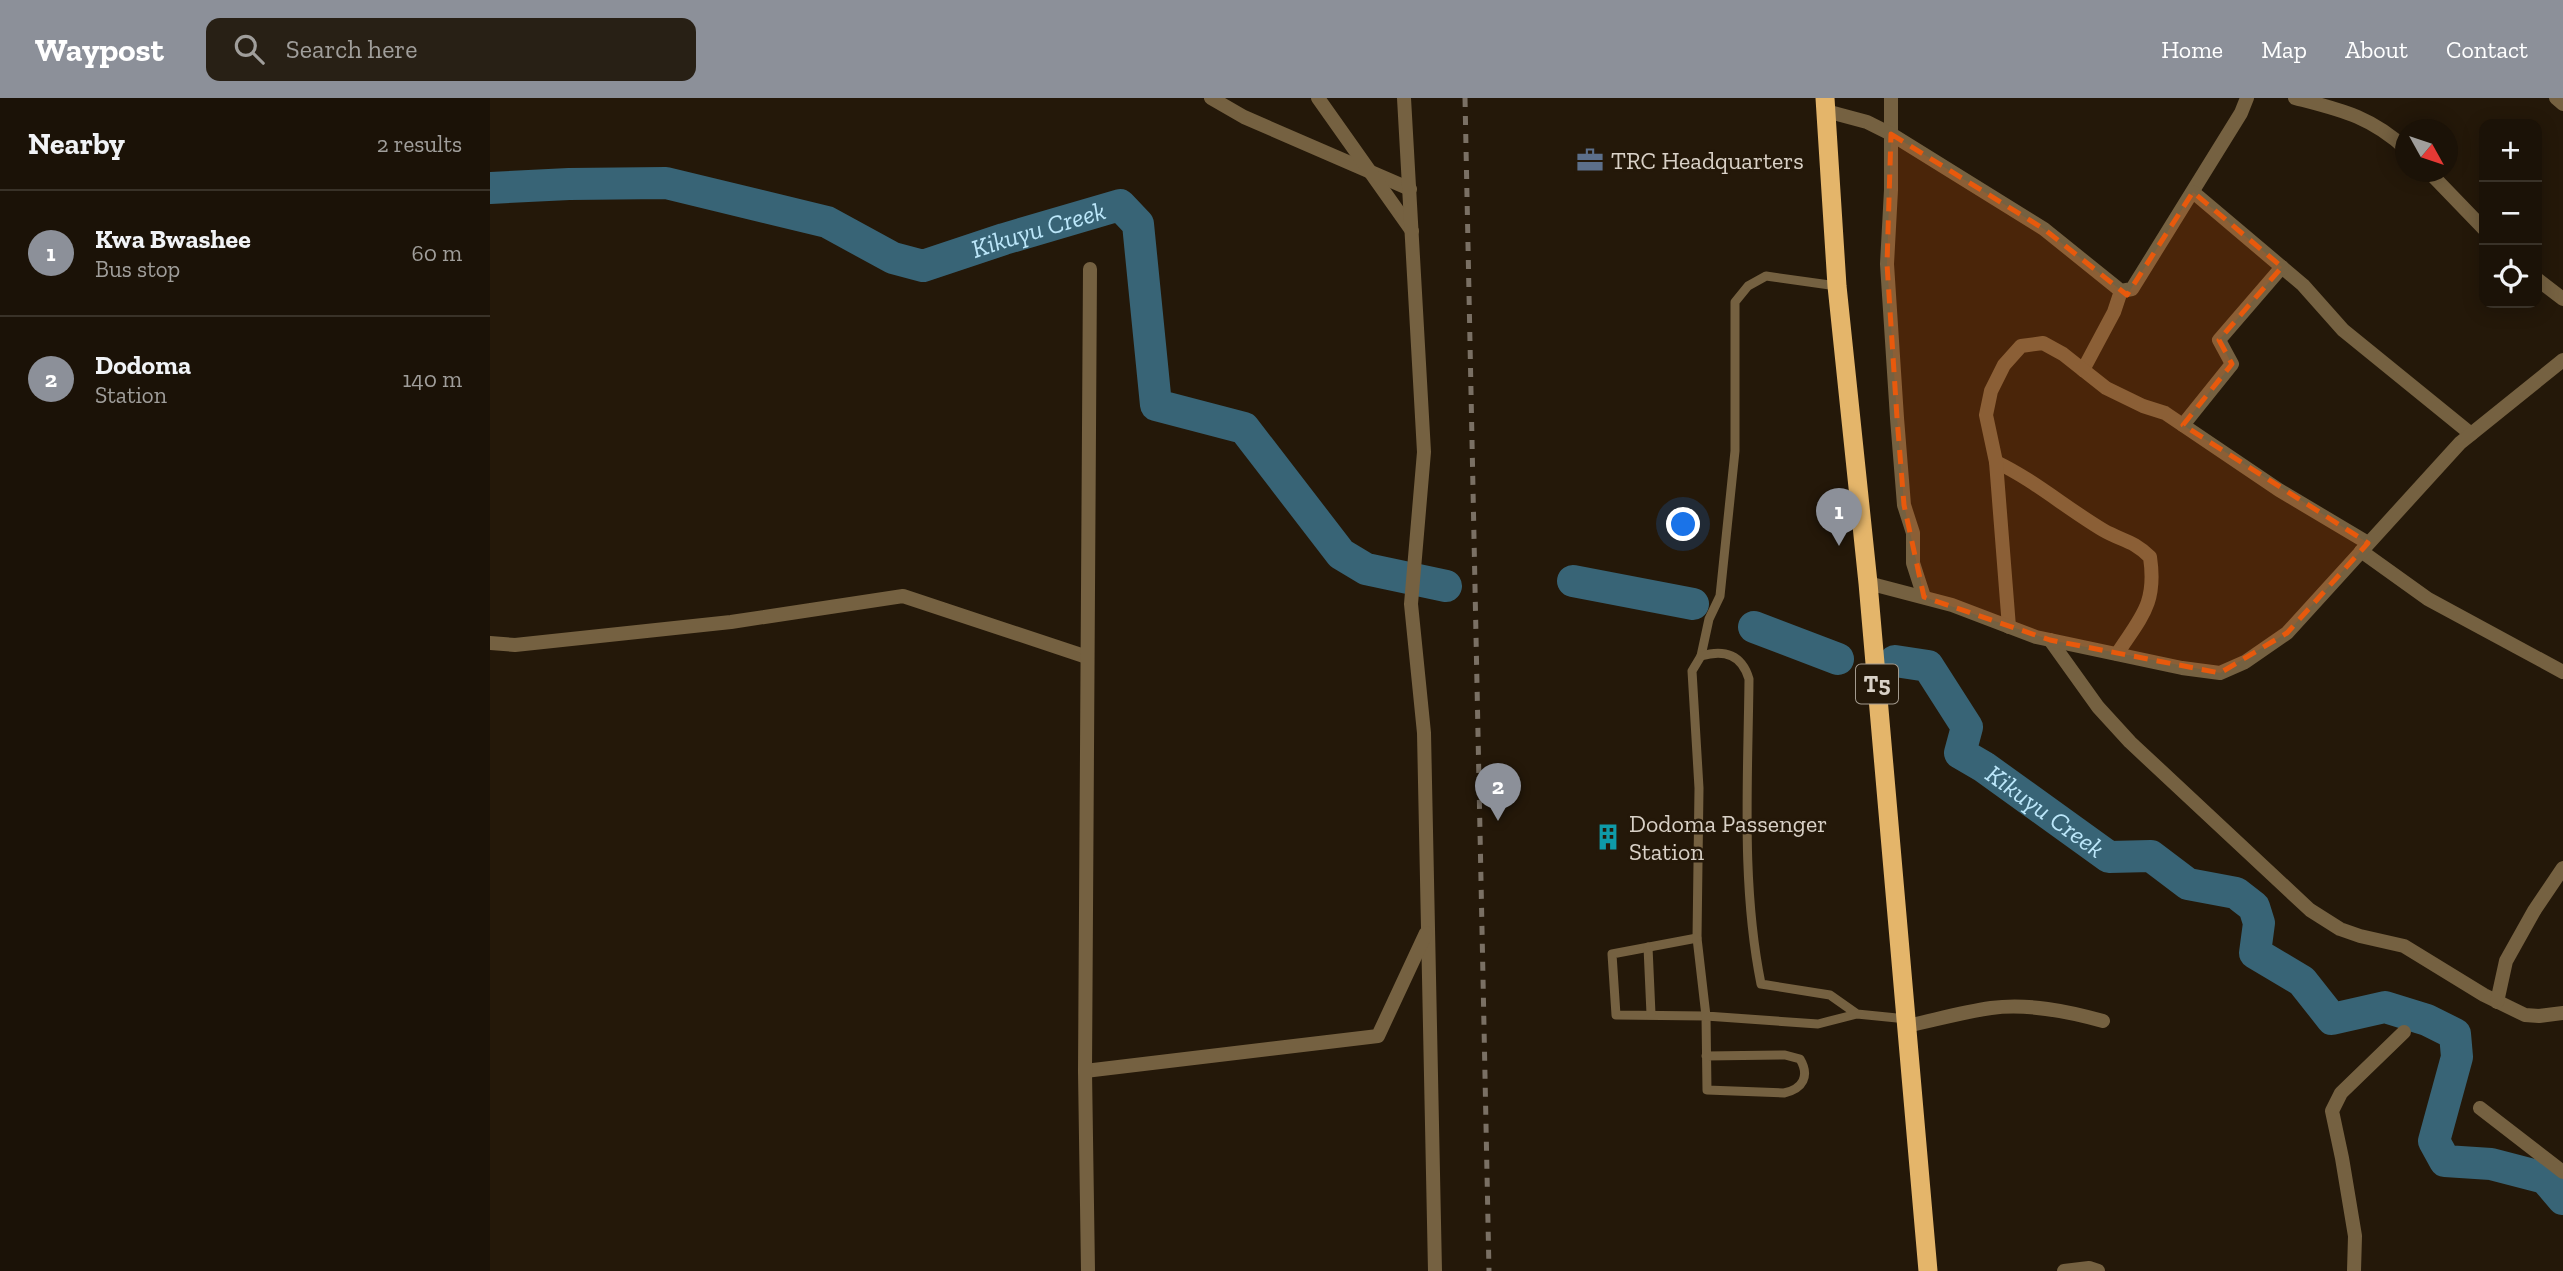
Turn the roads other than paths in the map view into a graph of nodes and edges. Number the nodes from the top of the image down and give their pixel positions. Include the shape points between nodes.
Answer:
1 (1210, 98) edge
2 (1318, 98) edge
3 (1404, 98) edge
4 (1891, 98) edge
5 (2247, 98) edge
6 (2295, 98) edge
7 (2556, 98) edge
8 (1826, 104) edge
9 (2563, 104) edge
10 (1891, 134) junction
11 (2395, 139) edge
12 (1369, 171) junction
13 (2439, 182) edge
14 (1410, 189) junction
15 (2193, 192) junction
16 (2479, 224) edge
17 (1412, 231) junction
18 (2282, 267) junction
19 (1090, 269) dead end
20 (2542, 283) edge
21 (1837, 286) junction
22 (2121, 291) junction
23 (2563, 299) edge
24 (2563, 360) edge
25 (2083, 370) junction
26 (2183, 425) junction
27 (2471, 434) junction
28 (1996, 462) junction
29 (2365, 547) junction
30 (1868, 583) junction
31 (1924, 597) junction
32 (2009, 627) junction
33 (2050, 640) junction
34 (490, 643) edge
35 (2116, 654) junction
36 (1701, 656) junction
37 (1087, 657) junction
38 (2563, 672) edge
39 (2563, 868) edge
40 (1428, 929) junction
41 (1697, 938) junction
42 (1648, 947) junction
43 (2497, 1002) junction
44 (2563, 1013) edge
45 (1651, 1014) junction
46 (1857, 1014) junction
47 (1706, 1016) junction
48 (2103, 1021) dead end
49 (1907, 1023) junction
50 (2404, 1032) dead end
51 (1706, 1056) junction
52 (1085, 1071) junction
53 (2480, 1108) dead end
54 (2563, 1171) edge
55 (1088, 1271) edge
56 (1435, 1271) edge
57 (1928, 1271) edge
58 (2064, 1271) edge
59 (2098, 1271) edge
60 (2354, 1271) edge

1 - 12 street
2 - 12 street
3 - 14 street
4 - 10 street
5 - 15 street
6 - 11 street via 2355,114
7 - 9 street
8 - 10 street
8 - 21 highway, T5
10 - 22 street via 2044,229
10 - 31 street via 1887,264 1897,418 1904,505 1913,533 1913,563
12 - 14 street
12 - 17 street
13 - 16 street
14 - 17 street
15 - 18 street
15 - 22 street via 2132,289
17 - 40 street via 1424,452 1411,604 1424,733
18 - 26 street via 2219,340 2232,364
18 - 27 street via 2343,330
19 - 37 street
20 - 23 street
21 - 30 highway, T5
21 - 36 lane via 1766,276 1748,286 1735,302 1735,451 1720,596 1709,619
22 - 25 street
24 - 27 street
25 - 26 street via 2106,388
25 - 28 street via 2043,343 2021,346 2004,365 1991,391 1986,415
26 - 29 street
27 - 29 street
28 - 32 street
28 - 35 street via 2150,557 2150,598
29 - 35 street via 2287,633 2232,668 2202,672
29 - 38 street via 2382,567 2428,599
30 - 31 street
30 - 49 highway, T5
31 - 32 street
32 - 33 street
33 - 35 street
33 - 43 street via 2098,707 2130,741 2310,909 2340,929 2404,946
34 - 37 street via 515,645 731,622 903,596
36 - 41 lane via 1692,671 1699,788
36 - 46 lane via 1714,652 1732,655 1746,667 1749,679 1747,814 1753,944 1761,984 1830,996
37 - 52 street
39 - 43 street via 2506,961
40 - 52 street via 1378,1036
40 - 56 street
41 - 42 lane
41 - 47 lane
42 - 45 lane
42 - 45 lane via 1612,954 1616,1015
43 - 44 street via 2525,1015
45 - 47 lane
46 - 47 lane via 1818,1024
46 - 49 lane
47 - 51 lane
48 - 49 street via 2036,1007 1992,1008
49 - 57 highway, T5
50 - 60 street via 2341,1093 2332,1111 2355,1236
51 - 51 lane via 1707,1090 1784,1093 1796,1091 1803,1082 1805,1068 1800,1059 1785,1055
52 - 55 street
53 - 54 street
58 - 59 street

